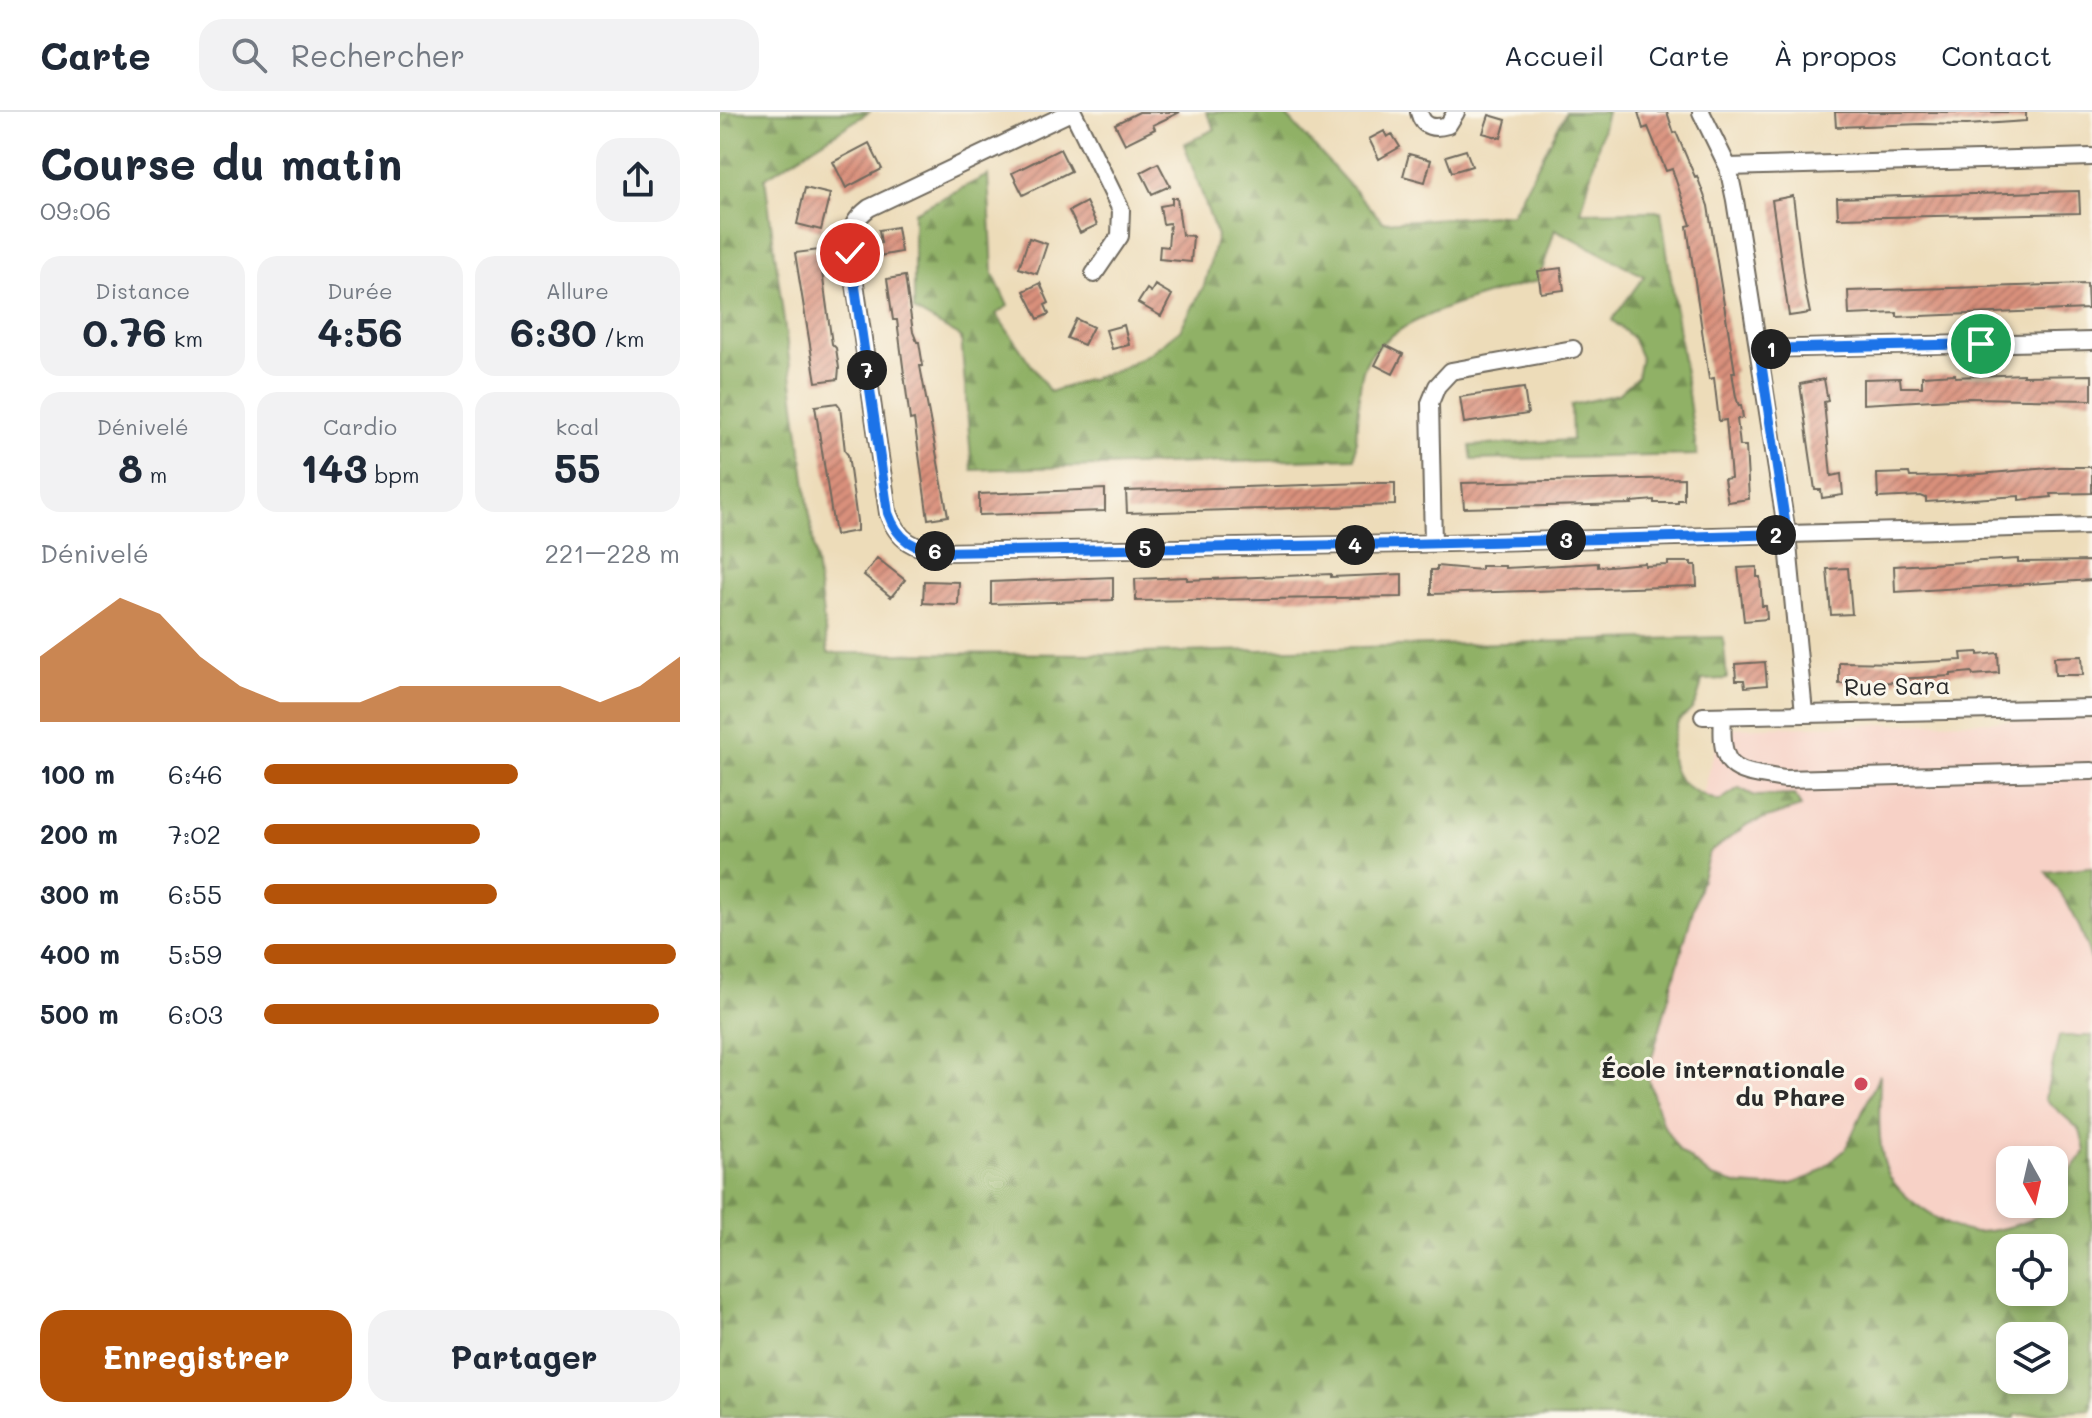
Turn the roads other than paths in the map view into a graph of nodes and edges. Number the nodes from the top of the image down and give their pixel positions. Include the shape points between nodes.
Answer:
1 (1072, 112) edge
2 (1419, 112) edge
3 (1456, 112) edge
4 (1701, 112) edge
5 (2092, 157) edge
6 (1728, 167) junction
7 (1094, 274) dead end
8 (2092, 341) edge
9 (1573, 349) dead end
10 (1759, 349) junction
11 (2092, 526) edge
12 (1787, 534) junction
13 (1433, 543) junction
14 (2092, 708) edge
15 (1804, 713) junction
16 (1703, 716) dead end
17 (1723, 717) junction
18 (2092, 771) edge

1 - 7 street via 1121,210 1120,236
1 - 13 street via 869,208 850,231 888,513 899,536 910,545 942,552
2 - 3 street via 1431,128 1448,125
4 - 6 street
5 - 6 street
6 - 10 street
8 - 10 street
9 - 13 street via 1451,371 1437,386 1430,403
10 - 12 street
11 - 12 street
12 - 13 street
12 - 15 street
14 - 15 street, Rue Sara
15 - 17 street, Rue Sara
16 - 17 street, Rue Sara
17 - 18 street via 1724,756 1734,767 1785,779

